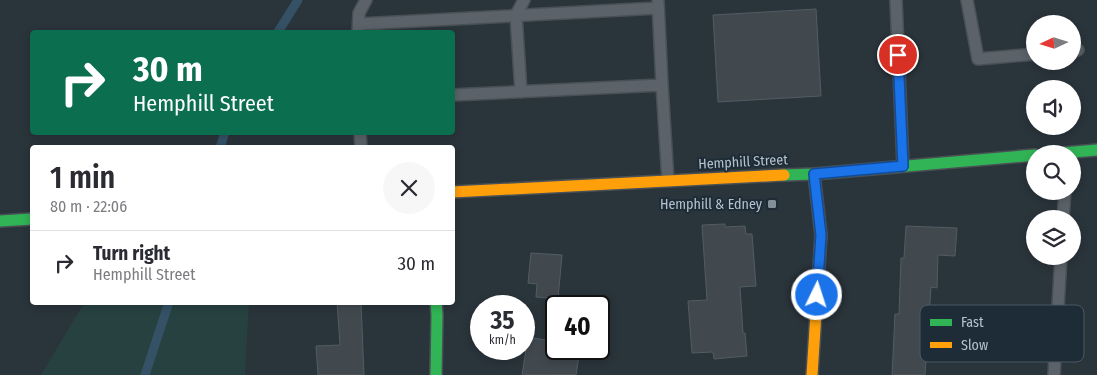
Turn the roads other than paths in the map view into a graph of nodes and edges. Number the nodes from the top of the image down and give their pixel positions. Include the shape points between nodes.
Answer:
1 (366, 0) edge
2 (524, 0) edge
3 (896, 0) edge
4 (967, 0) edge
5 (658, 4) edge
6 (592, 6) edge
7 (516, 15) junction
8 (358, 28) edge
9 (1026, 55) edge
10 (662, 85) junction
11 (521, 92) junction
12 (455, 96) edge
13 (1097, 150) edge
14 (1081, 152) edge
15 (1026, 156) edge
16 (903, 166) junction
17 (814, 174) junction
18 (668, 181) junction
19 (455, 192) edge
20 (30, 219) edge
21 (0, 221) edge
22 (1060, 265) edge
23 (436, 305) edge
24 (1058, 305) edge
25 (1055, 362) edge
26 (436, 375) edge
27 (812, 375) edge
28 (1054, 375) edge

1 - 8 lane via 359,13
2 - 7 lane
3 - 16 lane
4 - 9 lane via 978,59
5 - 6 lane
5 - 10 lane
6 - 7 lane
7 - 8 lane
7 - 11 lane
10 - 11 lane
10 - 18 lane
11 - 12 lane
13 - 14 main road
15 - 16 main road, Hemphill Street
16 - 17 main road, Hemphill Street
17 - 18 main road, Hemphill Street
17 - 27 main road via 821,235
18 - 19 main road, Hemphill Street
20 - 21 main road
22 - 24 lane
23 - 26 main road
25 - 28 lane

